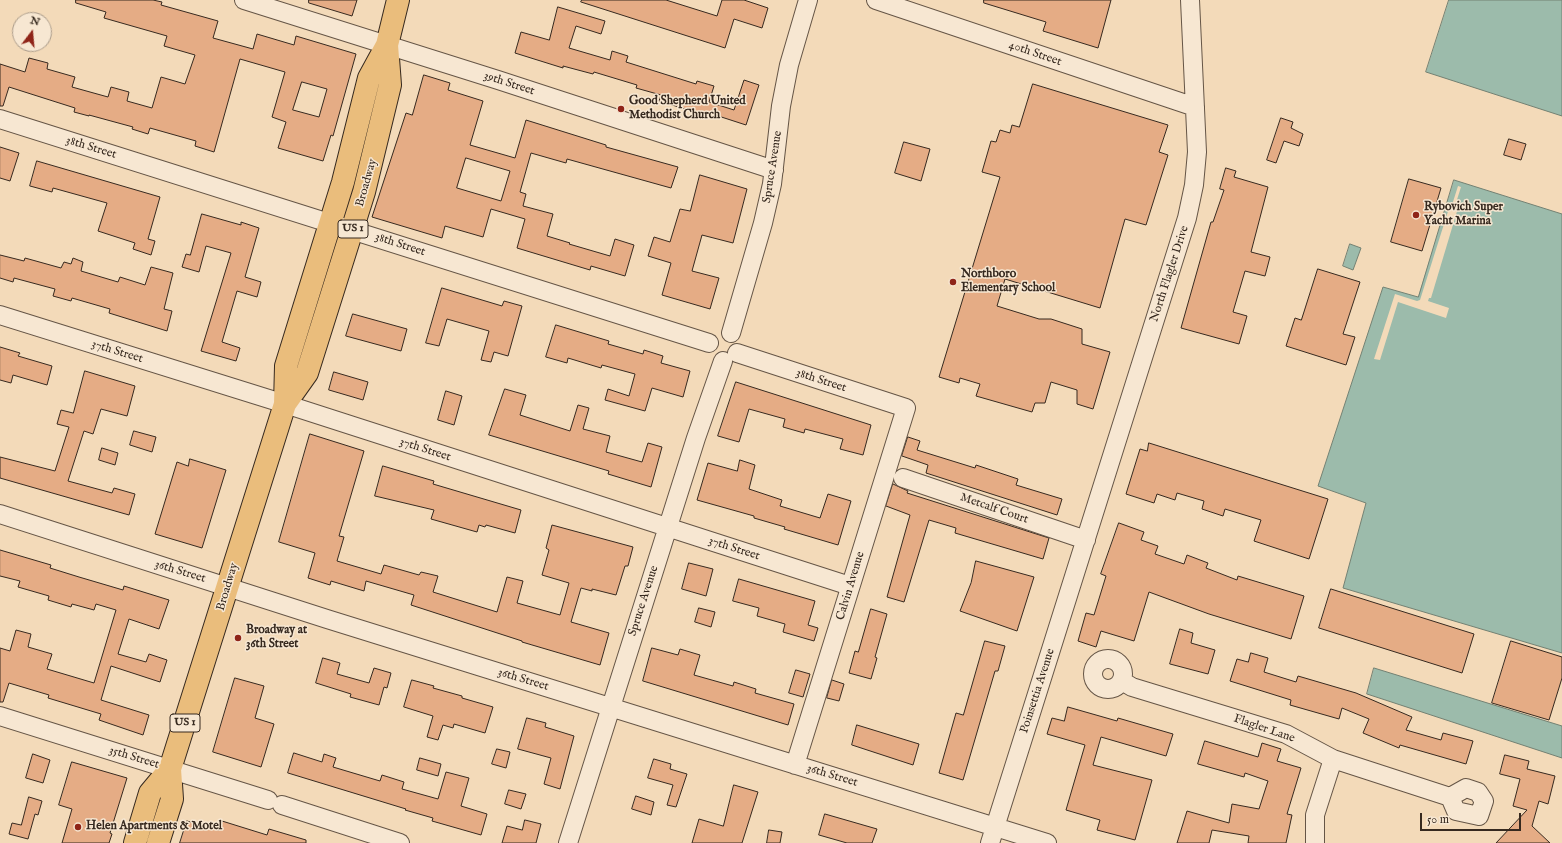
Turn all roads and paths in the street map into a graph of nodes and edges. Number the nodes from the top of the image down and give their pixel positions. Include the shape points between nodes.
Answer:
1 (244, 0) edge
2 (398, 0) edge
3 (808, 0) edge
4 (876, 0) edge
5 (1190, 0) edge
6 (387, 45) junction
7 (1195, 107) junction
8 (0, 119) edge
9 (774, 170) junction
10 (330, 223) junction
11 (353, 230) junction
12 (0, 315) edge
13 (731, 333) junction
14 (709, 343) junction
15 (730, 357) junction
16 (285, 404) junction
17 (906, 408) joint
18 (903, 478) dead end
19 (0, 514) edge
20 (667, 528) junction
21 (1086, 540) junction
22 (850, 586) junction
23 (228, 587) junction
24 (1122, 680) dead end
25 (611, 707) junction
26 (0, 716) edge
27 (1333, 759) junction
28 (795, 765) junction
29 (170, 769) junction
30 (1450, 797) dead end
31 (992, 835) edge
32 (134, 843) edge
33 (158, 843) edge
34 (400, 843) edge
35 (568, 843) edge
36 (1047, 843) edge
37 (1315, 843) edge

1 - 6 street, 39th Street
2 - 6 main road, Broadway / US 1
3 - 9 street, Spruce Avenue via 788,70
4 - 7 street, 40th Street
5 - 7 street, North Flagler Drive
6 - 9 street, 39th Street
6 - 10 main road, Broadway / US 1 via 369,78 354,142
6 - 11 main road, Broadway / US 1 via 390,85 374,157
7 - 21 street, North Flagler Drive via 1198,152 1187,218
8 - 10 street, 38th Street
9 - 13 street, Spruce Avenue via 763,223
10 - 11 street, 38th Street
10 - 16 main road, Broadway / US 1 via 286,366
11 - 14 street, 38th Street
11 - 16 main road, Broadway / US 1 via 307,373
12 - 16 street, 37th Street
13 - 14 street via 717,333
13 - 15 street via 737,340
14 - 15 street via 714,357
15 - 17 street, 38th Street
15 - 20 street, Spruce Avenue
16 - 20 street, 37th Street
16 - 23 main road, Broadway / US 1
17 - 22 street, Calvin Avenue
18 - 21 street, Metcalf Court
19 - 23 street, 36th Street
20 - 22 street, 37th Street
20 - 25 street, Spruce Avenue
21 - 31 street, Poinsettia Avenue
22 - 28 street, Calvin Avenue
23 - 25 street, 36th Street
23 - 29 main road, Broadway / US 1
24 - 27 street, Flagler Lane via 1132,687 1286,734
25 - 28 street, 36th Street
25 - 35 street, Spruce Avenue
26 - 29 street, 35th Street
27 - 30 street, Flagler Lane
27 - 37 street via 1314,815
28 - 31 street, 36th Street
29 - 32 main road, Broadway / US 1 via 150,793
29 - 33 main road, Broadway / US 1 via 172,799
29 - 34 street, 35th Street
31 - 36 street, 36th Street

